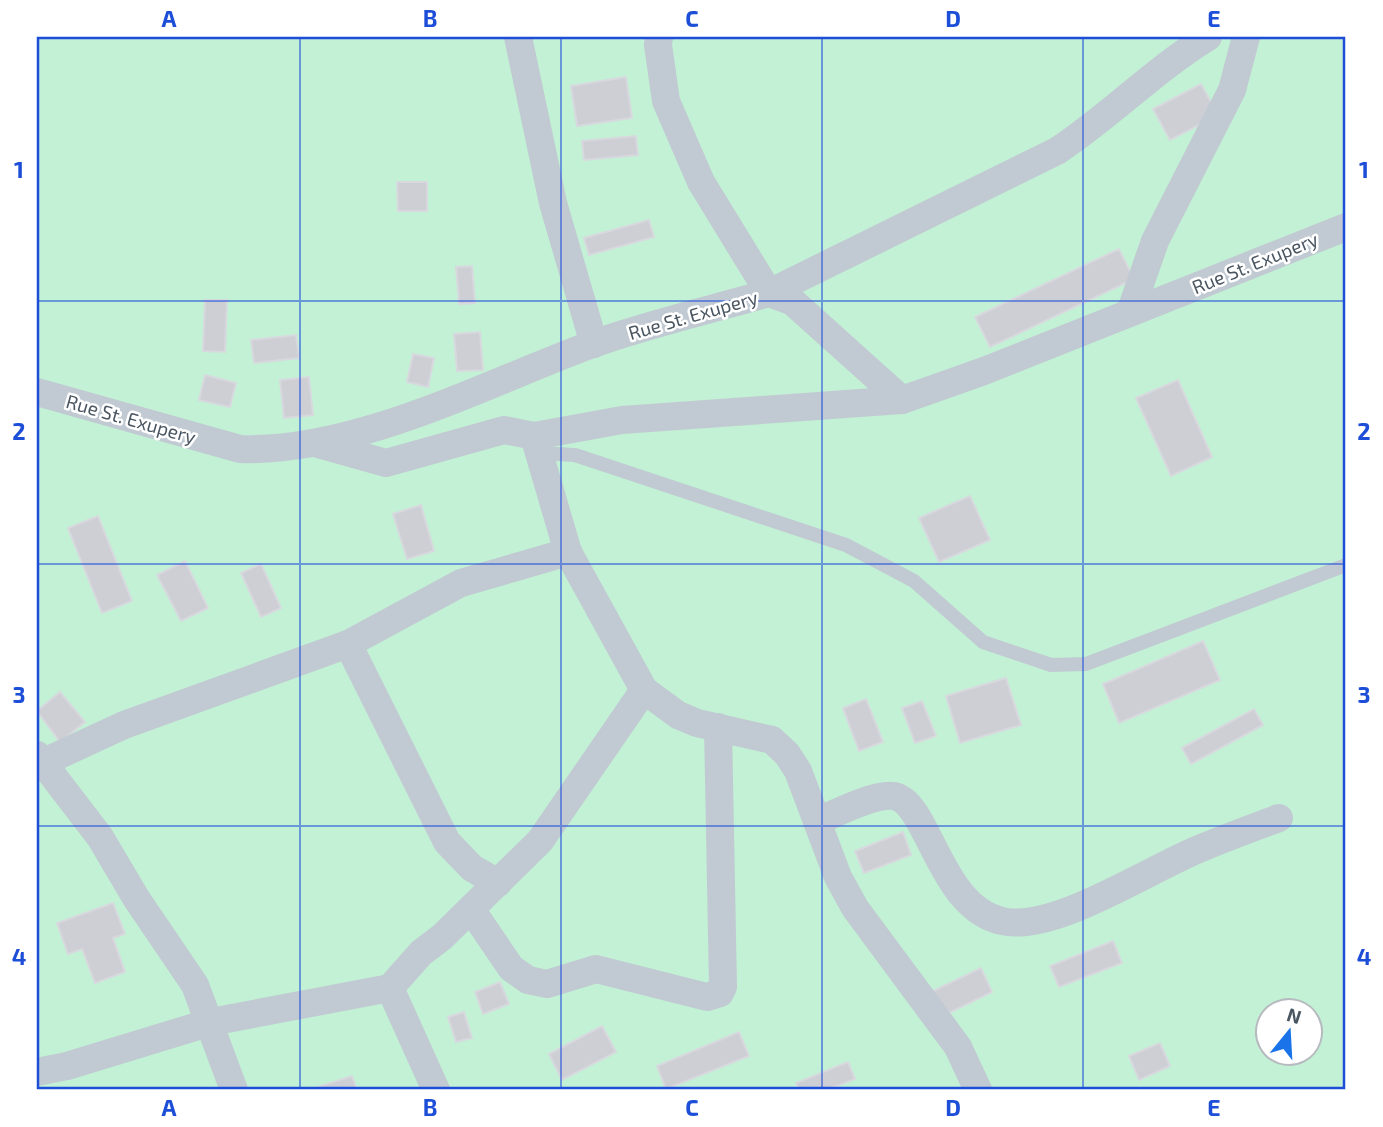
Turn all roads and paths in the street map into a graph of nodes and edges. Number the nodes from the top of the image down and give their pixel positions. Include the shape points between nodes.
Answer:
1 (518, 37) edge
2 (659, 37) edge
3 (1208, 37) edge
4 (1246, 37) edge
5 (1346, 227) edge
6 (769, 293) junction
7 (1130, 313) junction
8 (594, 344) junction
9 (37, 392) edge
10 (902, 400) junction
11 (318, 444) junction
12 (537, 445) junction
13 (568, 552) junction
14 (1346, 565) edge
15 (348, 644) junction
16 (644, 690) junction
17 (719, 727) junction
18 (39, 759) edge
19 (1279, 818) dead end
20 (818, 821) junction
21 (498, 883) junction
22 (471, 909) junction
23 (390, 988) junction
24 (211, 1022) junction
25 (37, 1072) edge
26 (234, 1090) edge
27 (436, 1090) edge
28 (978, 1090) edge

1 - 8 street via 553,203
2 - 6 street via 666,101 701,182
3 - 6 street via 1057,150
4 - 7 street via 1232,90 1155,241
5 - 7 street, Rue St. Exupery
6 - 8 street, Rue St. Exupery
6 - 10 street, Rue St. Exupery via 793,302
7 - 10 street, Rue St. Exupery
8 - 11 street, Rue St. Exupery via 405,417
9 - 11 street, Rue St. Exupery via 240,449
10 - 12 street via 622,420
11 - 12 street via 386,463 504,430
12 - 13 street
12 - 14 lane via 846,545 914,581 983,642 1051,665 1086,664
13 - 15 street via 461,583
13 - 16 street
15 - 18 street
15 - 21 street via 447,842 472,868
16 - 17 street via 678,715
16 - 21 street via 540,841
17 - 20 street via 772,740 787,754
17 - 22 street via 720,993 707,997 596,969 547,984 528,980 511,968
18 - 24 street via 100,837 195,985
19 - 20 street via 1199,849 1094,900 1026,923 1003,921 967,901 952,886 909,805 896,796 882,796
20 - 28 street via 838,877 855,908 958,1047
21 - 22 street
22 - 23 street
23 - 24 street
23 - 27 street
24 - 25 street
24 - 26 street

